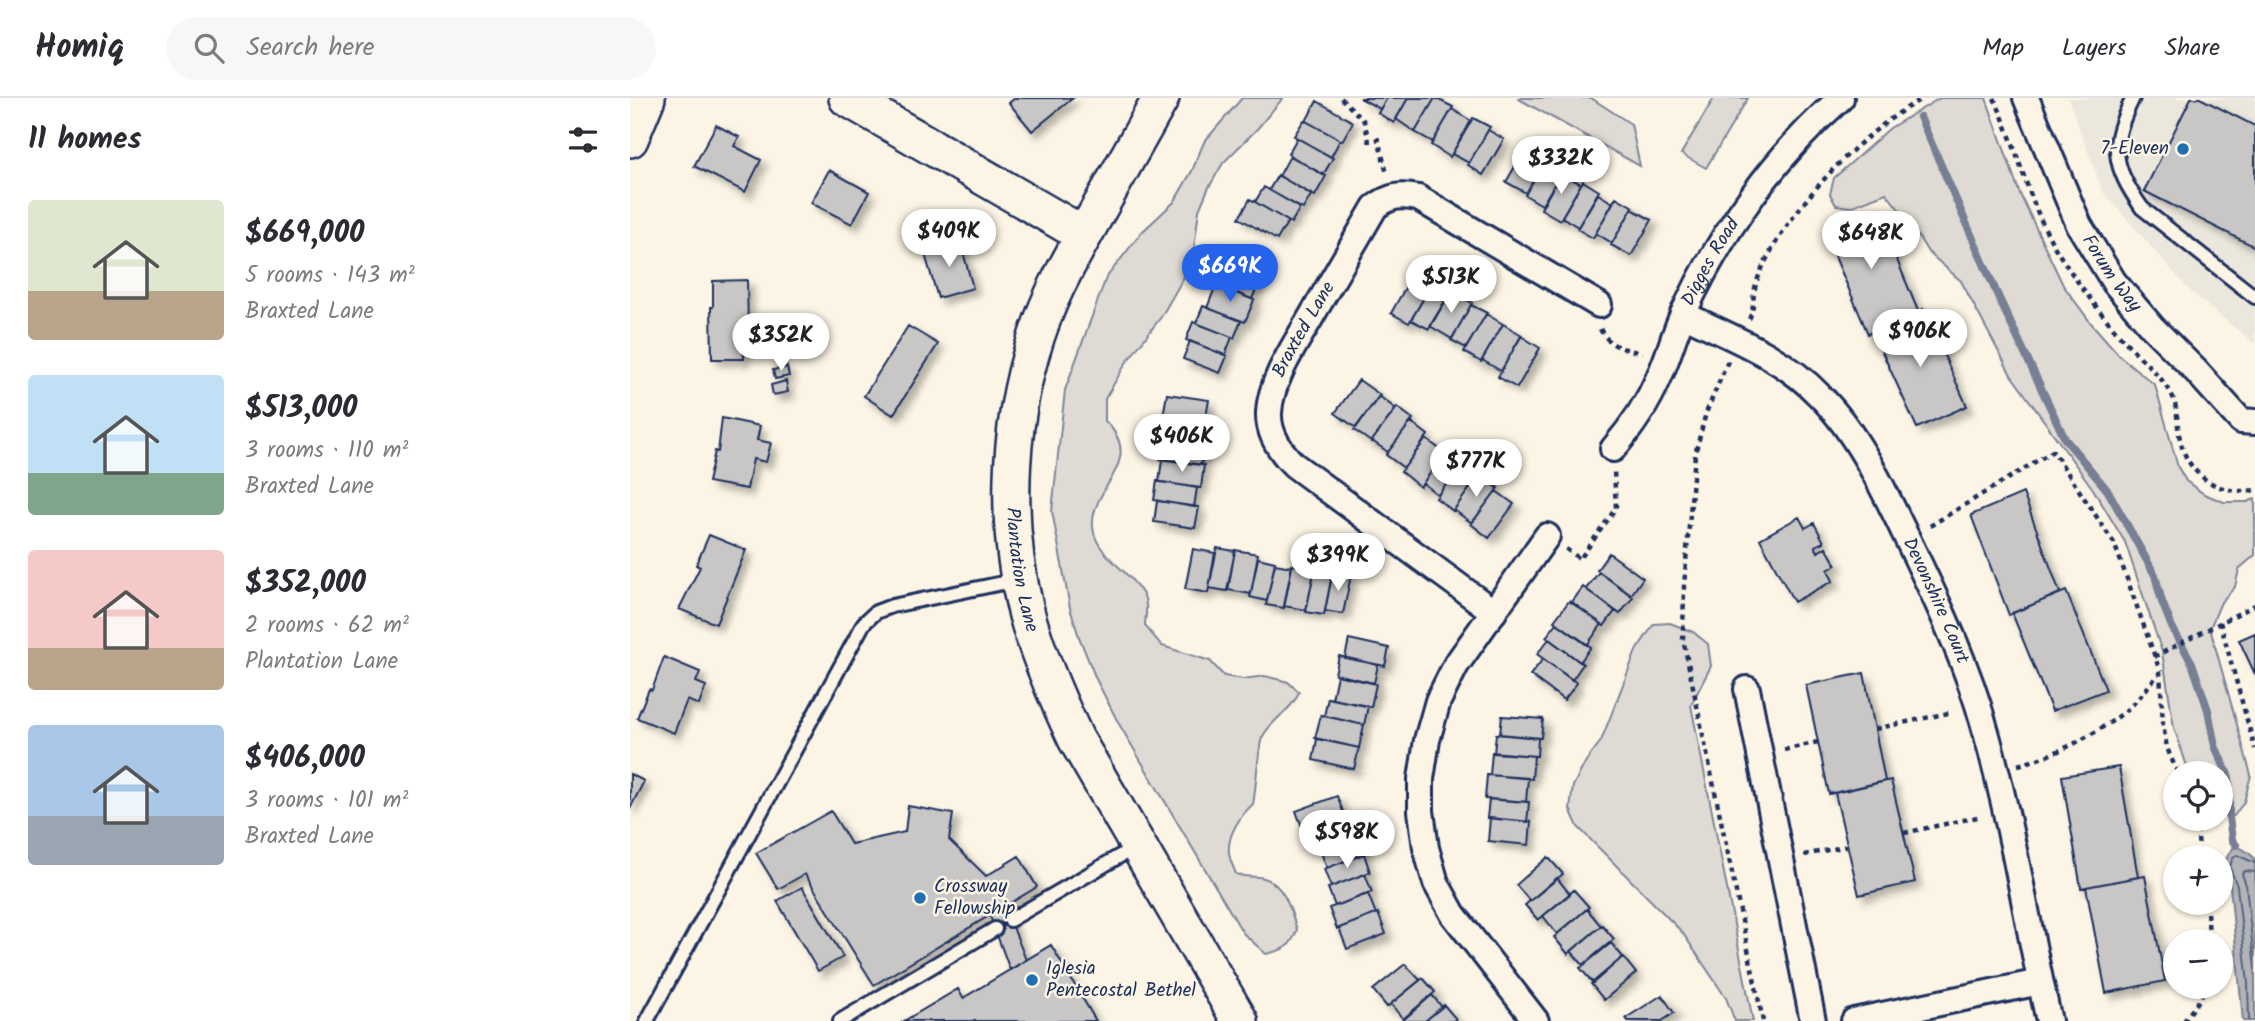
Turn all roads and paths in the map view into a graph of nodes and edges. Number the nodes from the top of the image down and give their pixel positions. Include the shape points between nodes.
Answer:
1 (647, 98) edge
2 (847, 98) edge
3 (1161, 98) edge
4 (1341, 98) edge
5 (1841, 98) edge
6 (1923, 98) edge
7 (2026, 98) edge
8 (2133, 98) edge
9 (630, 139) edge
10 (1392, 197) junction
11 (1084, 235) junction
12 (2255, 297) edge
13 (1597, 303) joint
14 (1683, 314) junction
15 (1745, 324) dead end
16 (1730, 356) dead end
17 (1666, 359) junction
18 (2248, 421) edge
19 (1614, 449) joint
20 (1548, 536) joint
21 (1908, 540) junction
22 (1020, 580) junction
23 (2255, 605) edge
24 (1494, 612) junction
25 (2220, 622) junction
26 (2154, 657) junction
27 (2160, 671) junction
28 (1747, 689) dead end
29 (1940, 715) dead end
30 (1875, 729) dead end
31 (1818, 742) dead end
32 (2255, 749) edge
33 (1760, 755) junction
34 (2172, 761) edge
35 (1996, 770) junction
36 (1959, 821) dead end
37 (1904, 833) dead end
38 (1138, 845) junction
39 (1847, 846) dead end
40 (1782, 860) junction
41 (1010, 920) dead end
42 (995, 929) dead end
43 (2040, 982) junction
44 (2200, 999) edge
45 (646, 1021) edge
46 (840, 1021) edge
47 (1241, 1021) edge
48 (1536, 1021) edge
49 (1763, 1021) edge
50 (1813, 1021) edge
51 (1854, 1021) edge
52 (2049, 1021) edge
53 (2184, 1021) edge

1 - 9 street
2 - 11 street
3 - 11 street, Plantation Lane
4 - 10 path via 1364,121 1369,141 1378,139
5 - 14 street, Digges Road via 1779,162 1739,214
6 - 15 path via 1869,137 1814,191 1771,252
7 - 18 street, Forum Way via 2079,225 2113,282
8 - 12 lane via 2116,136 2118,162 2130,191 2142,208
10 - 13 street via 1418,198
10 - 24 street, Braxted Lane via 1375,207 1290,354 1271,395 1273,435 1294,465
11 - 22 street, Plantation Lane via 1042,319 1026,376 1011,482
13 - 17 path via 1597,324 1606,340
14 - 17 street, Digges Road
14 - 21 street, Devonshire Court via 1772,358 1820,395 1844,424
16 - 49 path via 1695,454 1683,639
17 - 19 street, Digges Road via 1646,402
19 - 20 path via 1616,508 1580,559
20 - 24 street
21 - 26 path via 2053,451 2114,543
21 - 35 street, Devonshire Court via 1975,698
22 - 38 street, Plantation Lane via 1053,691
22 - 45 lane via 892,606 864,622
23 - 25 path
24 - 48 street via 1456,665 1438,701 1427,740 1421,811 1426,848 1453,914
25 - 26 path
25 - 32 path
26 - 27 path
27 - 34 path via 2163,724
27 - 35 path via 2133,703 2104,726 2038,760
28 - 33 street
29 - 30 path
31 - 33 path
33 - 40 street
35 - 43 street, Devonshire Court
36 - 37 path
38 - 41 lane
38 - 47 street, Plantation Lane
39 - 40 path
40 - 50 street
42 - 46 lane
43 - 51 street
43 - 52 street, Devonshire Court
44 - 53 path

